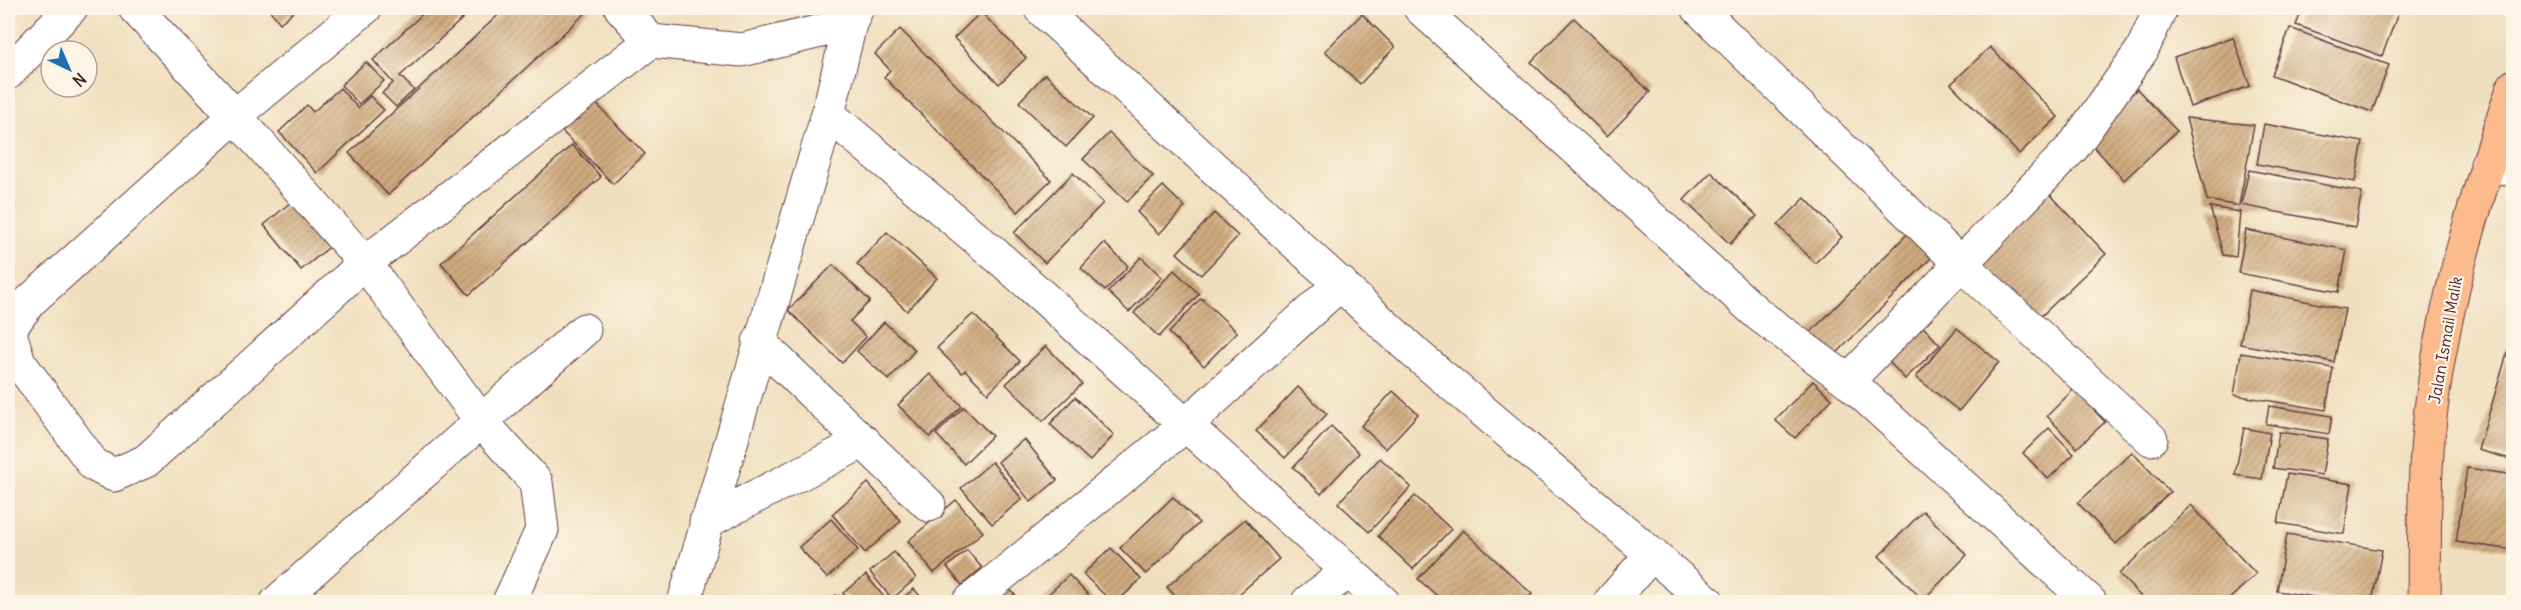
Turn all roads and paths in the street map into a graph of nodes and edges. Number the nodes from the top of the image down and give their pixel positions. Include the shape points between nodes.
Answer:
1 (72, 8) edge
2 (135, 8) edge
3 (365, 8) edge
4 (621, 8) edge
5 (1040, 8) edge
6 (1420, 8) edge
7 (1698, 8) edge
8 (2161, 8) edge
9 (854, 16) edge
10 (651, 41) junction
11 (8, 73) edge
12 (2514, 86) edge
13 (828, 114) junction
14 (236, 116) junction
15 (2500, 167) edge
16 (365, 264) junction
17 (1962, 265) junction
18 (1341, 283) junction
19 (584, 330) dead end
20 (759, 342) junction
21 (1848, 381) junction
22 (482, 422) junction
23 (1187, 424) junction
24 (2151, 439) dead end
25 (864, 441) junction
26 (929, 505) dead end
27 (706, 522) junction
28 (1652, 554) junction
29 (1349, 571) junction
30 (277, 603) edge
31 (509, 603) edge
32 (684, 603) edge
33 (969, 603) edge
34 (1308, 603) edge
35 (1383, 603) edge
36 (1610, 603) edge
37 (1708, 603) edge
38 (2090, 603) edge
39 (2424, 603) edge

1 - 11 street
2 - 14 street
3 - 14 street
4 - 10 street
5 - 18 street
6 - 21 street via 1759,315
7 - 17 street
8 - 17 street via 2142,50 2073,147
9 - 10 street via 742,50
9 - 13 street
10 - 16 street
12 - 15 main road, Jalan Ismail Malik
13 - 20 street
13 - 23 street via 1004,261
14 - 16 street
14 - 16 street via 29,302 9,330 19,362 94,465 114,475 146,461
15 - 39 main road, Jalan Ismail Malik via 2448,304 2428,438
16 - 22 street
17 - 21 street
17 - 24 street
18 - 23 street
18 - 28 street via 1416,354
19 - 22 street
20 - 25 street
20 - 27 street
21 - 38 street
22 - 30 street
22 - 31 street via 536,482 542,530
23 - 29 street
23 - 33 street
25 - 26 street
25 - 27 street
27 - 32 street
28 - 36 street
28 - 37 street
29 - 34 street
29 - 35 street

